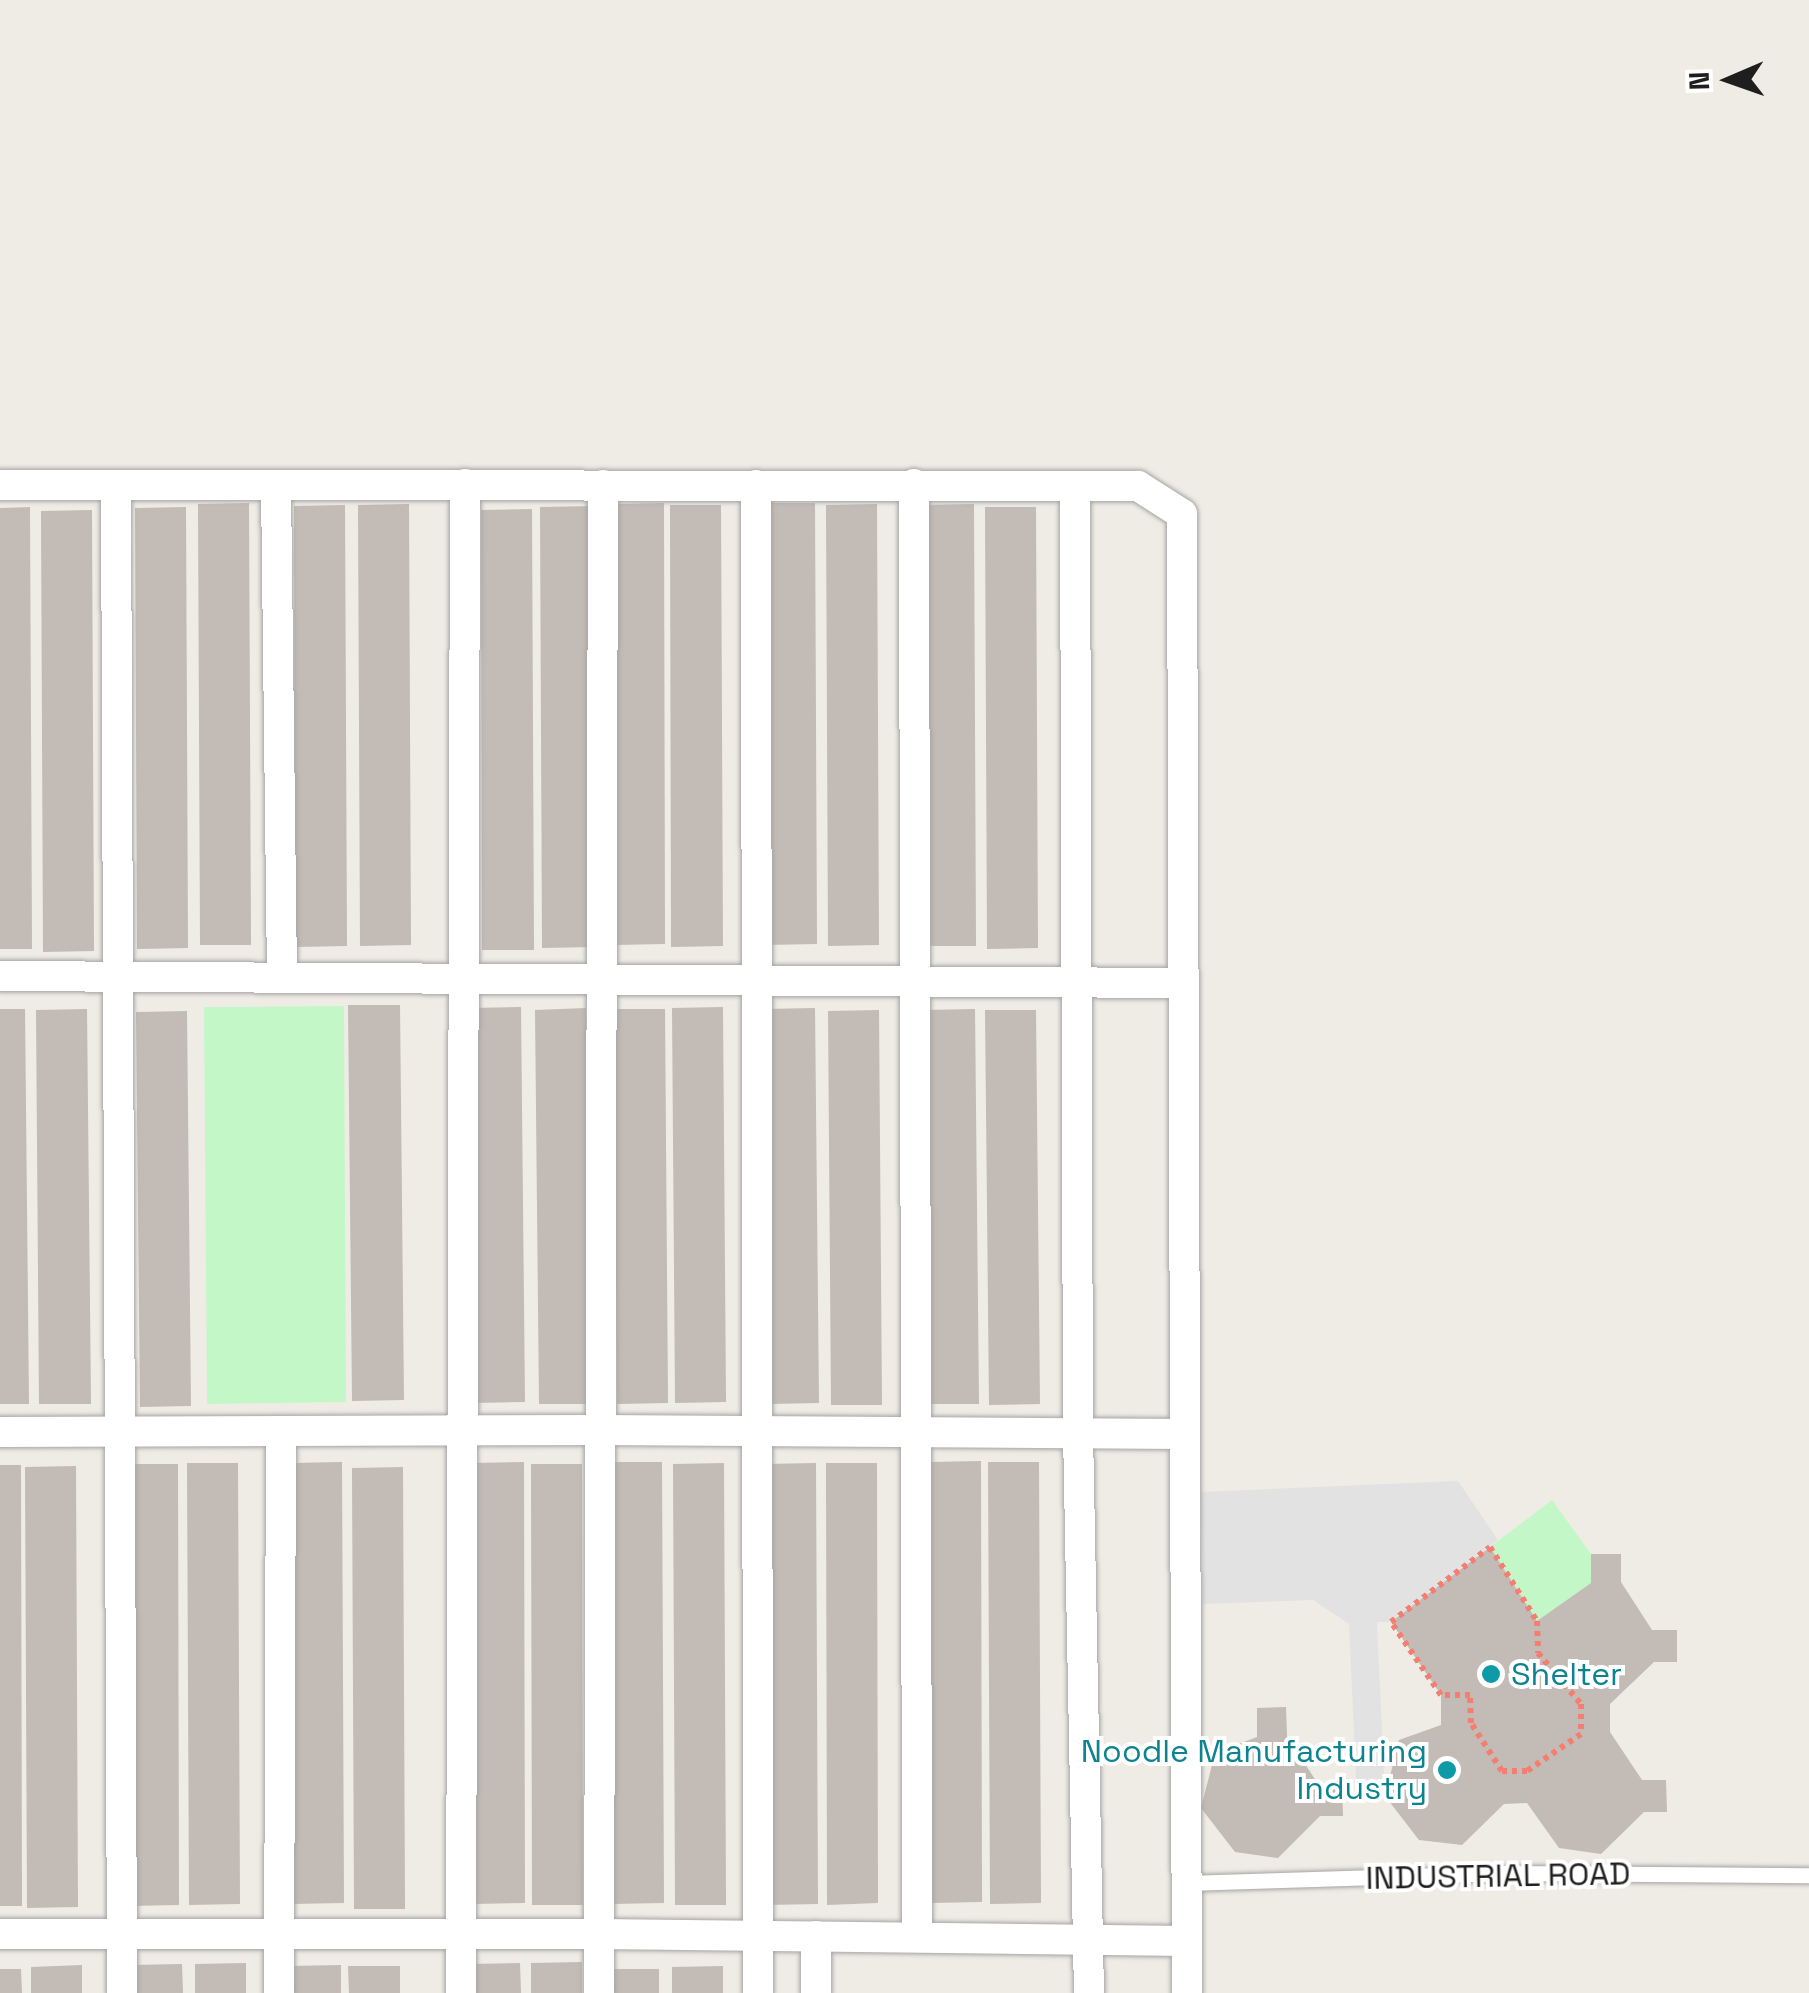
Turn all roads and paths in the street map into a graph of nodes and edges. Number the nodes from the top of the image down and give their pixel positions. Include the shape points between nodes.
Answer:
1 (465, 484) junction
2 (914, 484) junction
3 (0, 485) edge
4 (116, 485) junction
5 (602, 485) junction
6 (276, 486) junction
7 (756, 486) junction
8 (1075, 486) junction
9 (0, 976) edge
10 (117, 976) junction
11 (282, 976) junction
12 (462, 978) junction
13 (602, 979) junction
14 (757, 979) junction
15 (915, 979) junction
16 (1078, 979) junction
17 (1183, 983) junction
18 (599, 1430) junction
19 (760, 1431) junction
20 (0, 1432) edge
21 (281, 1432) junction
22 (460, 1432) junction
23 (918, 1432) junction
24 (1078, 1432) junction
25 (120, 1433) junction
26 (1184, 1434) junction
27 (1490, 1547) joint
28 (1809, 1875) edge
29 (1186, 1883) junction
30 (0, 1934) edge
31 (279, 1934) junction
32 (600, 1934) junction
33 (460, 1935) junction
34 (758, 1935) junction
35 (121, 1936) junction
36 (816, 1936) junction
37 (917, 1936) junction
38 (1088, 1938) junction
39 (1187, 1940) junction
40 (122, 1993) edge
41 (279, 1993) edge
42 (460, 1993) edge
43 (600, 1993) edge
44 (758, 1993) edge
45 (816, 1993) edge
46 (1089, 1993) edge
47 (1187, 1993) edge

1 - 5 street
1 - 6 street
1 - 12 street
2 - 7 street
2 - 8 street
2 - 15 street
3 - 4 street
4 - 6 street
4 - 10 street
5 - 7 street
5 - 13 street
6 - 11 street
7 - 14 street
8 - 16 street
8 - 17 street via 1138,486 1182,514
9 - 10 street
10 - 11 street
10 - 25 street
11 - 12 street
12 - 13 street
12 - 22 street
13 - 14 street
13 - 18 street
14 - 15 street
14 - 19 street
15 - 16 street
15 - 23 street
16 - 17 street
16 - 24 street
17 - 26 street
18 - 19 street
18 - 22 street
18 - 32 street
19 - 23 street
19 - 34 street
20 - 25 street
21 - 22 street
21 - 25 street
21 - 31 street
22 - 33 street
23 - 24 street
23 - 37 street
24 - 26 street
24 - 38 street
25 - 35 street
26 - 29 street
27 - 27 path via 1537,1621 1538,1653 1581,1704 1581,1734 1527,1771 1502,1771 1471,1723 1470,1695 1441,1696 1391,1622
28 - 29 lane, INDUSTRIAL ROAD via 1498,1873
29 - 39 street
30 - 35 street
31 - 33 street
31 - 35 street
31 - 41 street
32 - 33 street
32 - 34 street
32 - 43 street
33 - 42 street
34 - 36 street
34 - 44 street
35 - 40 street
36 - 37 street
36 - 45 street
37 - 38 street
38 - 39 street
38 - 46 street
39 - 47 street

